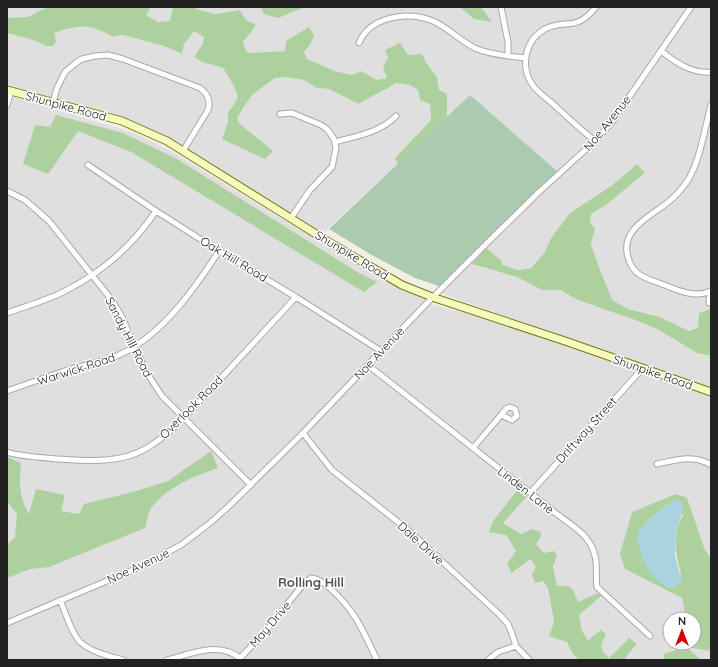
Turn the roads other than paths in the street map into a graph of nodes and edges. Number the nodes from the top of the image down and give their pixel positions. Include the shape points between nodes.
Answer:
1 (501, 7) edge
2 (596, 7) edge
3 (691, 7) edge
4 (359, 43) dead end
5 (661, 51) junction
6 (508, 56) junction
7 (525, 58) junction
8 (711, 72) edge
9 (9, 90) edge
10 (53, 102) junction
11 (7, 105) edge
12 (711, 105) edge
13 (280, 114) dead end
14 (396, 116) dead end
15 (595, 141) junction
16 (335, 142) junction
17 (183, 151) junction
18 (88, 165) dead end
19 (7, 190) edge
20 (156, 211) junction
21 (291, 218) junction
22 (219, 251) junction
23 (93, 275) junction
24 (710, 292) edge
25 (296, 297) junction
26 (432, 297) junction
27 (709, 303) dead end
28 (7, 313) edge
29 (135, 347) junction
30 (381, 351) junction
31 (368, 364) junction
32 (643, 368) junction
33 (7, 391) edge
34 (711, 392) edge
35 (501, 415) dead end
36 (184, 418) junction
37 (303, 433) junction
38 (473, 448) junction
39 (8, 453) edge
40 (657, 464) dead end
41 (711, 466) edge
42 (251, 485) junction
43 (530, 493) junction
44 (60, 600) junction
45 (7, 623) edge
46 (650, 636) dead end
47 (516, 646) junction
48 (241, 659) edge
49 (123, 660) edge
50 (166, 660) edge
51 (377, 660) edge
52 (488, 660) edge
53 (529, 660) edge

1 - 6 street
2 - 7 street via 578,23 556,25 539,33 529,46
3 - 5 street, Noe Avenue
4 - 6 street via 362,35 372,26 392,17 411,16 433,21 479,50
5 - 8 street via 689,69
5 - 15 street, Noe Avenue via 612,122
6 - 7 street
7 - 15 street via 527,74 536,91
9 - 10 main road, Shunpike Road
9 - 11 street
10 - 17 main road, Shunpike Road via 122,121
10 - 17 street via 65,72 77,62 101,55 123,59 200,88 207,95 208,110
12 - 24 street via 698,156 688,180 676,196 633,230 626,247 630,263 639,275 687,293
13 - 16 street via 292,113 316,122 327,129
14 - 16 street via 391,122 374,131
15 - 26 street, Noe Avenue
16 - 21 street via 336,152 332,167 310,190
17 - 21 main road, Shunpike Road
18 - 20 street, Oak Hill Road
19 - 23 street, Sandy Hill Road via 26,200 48,221
20 - 22 street, Oak Hill Road
20 - 23 street via 120,255
21 - 26 main road, Shunpike Road via 385,276
22 - 25 street, Oak Hill Road
22 - 29 street, Warwick Road via 196,287
23 - 28 street via 66,291
23 - 29 street, Sandy Hill Road via 121,315
24 - 27 street
25 - 30 street, Oak Hill Road
25 - 36 street, Overlook Road
26 - 30 street, Noe Avenue
26 - 32 main road, Shunpike Road
29 - 33 street, Warwick Road via 112,358
29 - 36 street, Sandy Hill Road via 145,370 162,396
30 - 31 street, Noe Avenue
31 - 37 street, Noe Avenue
31 - 38 street, Linden Lane
32 - 34 main road, Shunpike Road
32 - 43 street, Driftway Street
35 - 38 street
36 - 39 street, Overlook Road via 147,448 107,461 55,459
36 - 42 street, Sandy Hill Road
37 - 42 street, Noe Avenue
37 - 47 street, Dale Drive via 332,470 407,529 500,615 508,624
38 - 43 street, Linden Lane
40 - 41 street via 682,458 696,459
42 - 44 street, Noe Avenue via 210,523 172,550 140,567
43 - 46 street, Linden Lane via 582,532 591,543 595,555 597,587
44 - 45 street, Noe Avenue
44 - 49 street via 80,641 90,649
47 - 52 street via 498,652
47 - 53 street, Dale Drive
48 - 50 street, May Drive via 225,650 211,649
48 - 51 street, May Drive via 311,578 325,583 349,606

